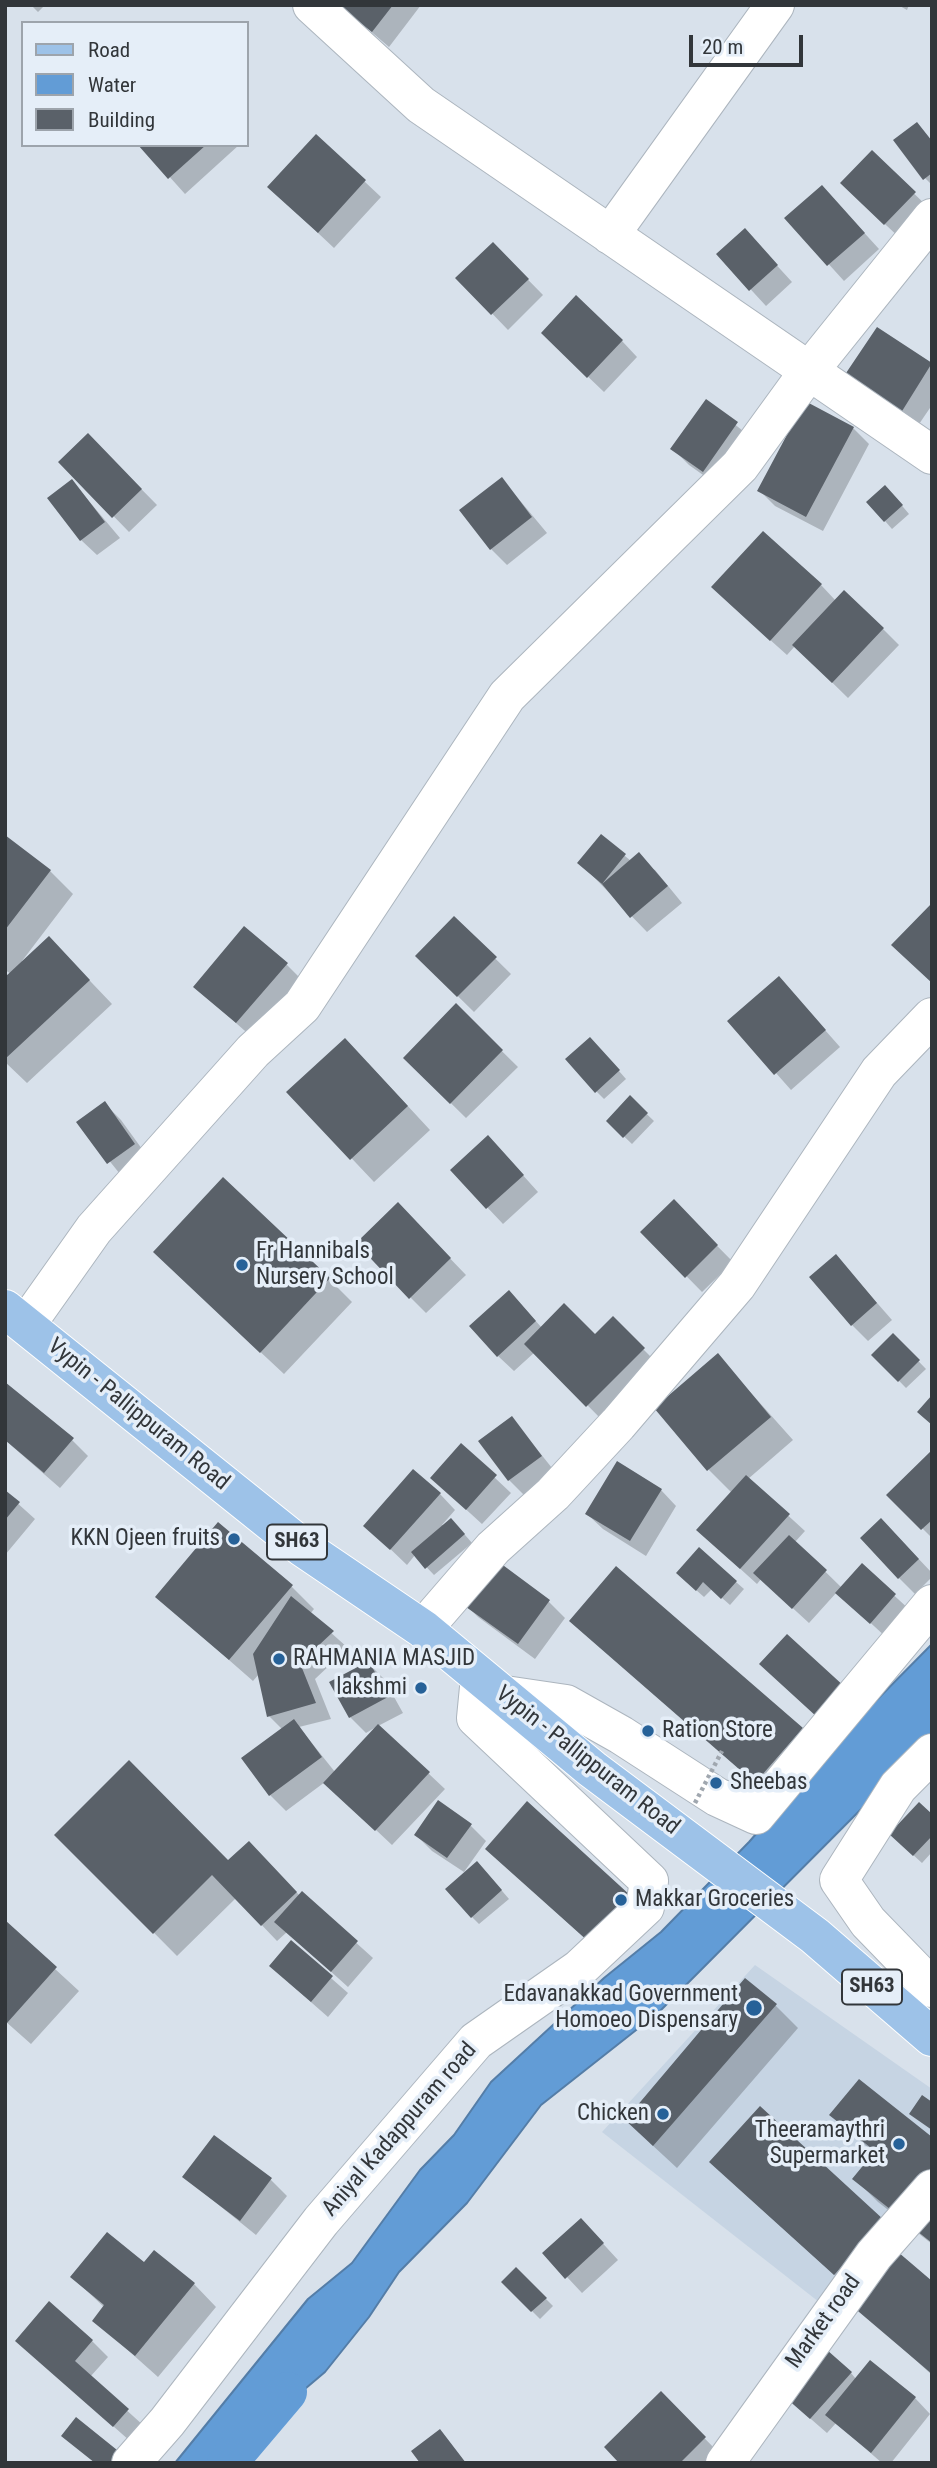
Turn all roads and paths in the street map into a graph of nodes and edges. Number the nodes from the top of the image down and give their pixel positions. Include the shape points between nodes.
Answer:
1 (312, 5) edge
2 (775, 5) edge
3 (932, 218) edge
4 (610, 235) junction
5 (809, 372) junction
6 (932, 455) edge
7 (932, 1017) edge
8 (16, 1317) edge
9 (932, 1604) edge
10 (423, 1629) junction
11 (492, 1686) junction
12 (722, 1751) dead end
13 (932, 1754) edge
14 (695, 1803) dead end
15 (932, 1988) edge
16 (932, 2037) edge
17 (932, 2189) edge
18 (131, 2463) edge
19 (724, 2463) edge

1 - 4 street via 421,105
2 - 4 street
3 - 5 street
4 - 5 street
5 - 6 street
5 - 8 street via 740,466 507,696 302,1006 253,1051
7 - 10 street via 879,1072 737,1285 618,1424 552,1494 492,1548
8 - 10 main road, Vypin - Pallippuram Road / SH63 via 302,1547
9 - 11 street via 756,1815 717,1797 566,1704
10 - 11 main road, Vypin - Pallippuram Road / SH63
11 - 16 main road, Vypin - Pallippuram Road / SH63 via 592,1769 815,1936
11 - 18 street, Aniyal Kadappuram road via 476,1718 649,1881 645,1907 579,1969 475,2041 321,2221
12 - 14 path, bridge
13 - 15 street via 898,1787 839,1880 869,1922
17 - 19 street, Market road via 874,2255

